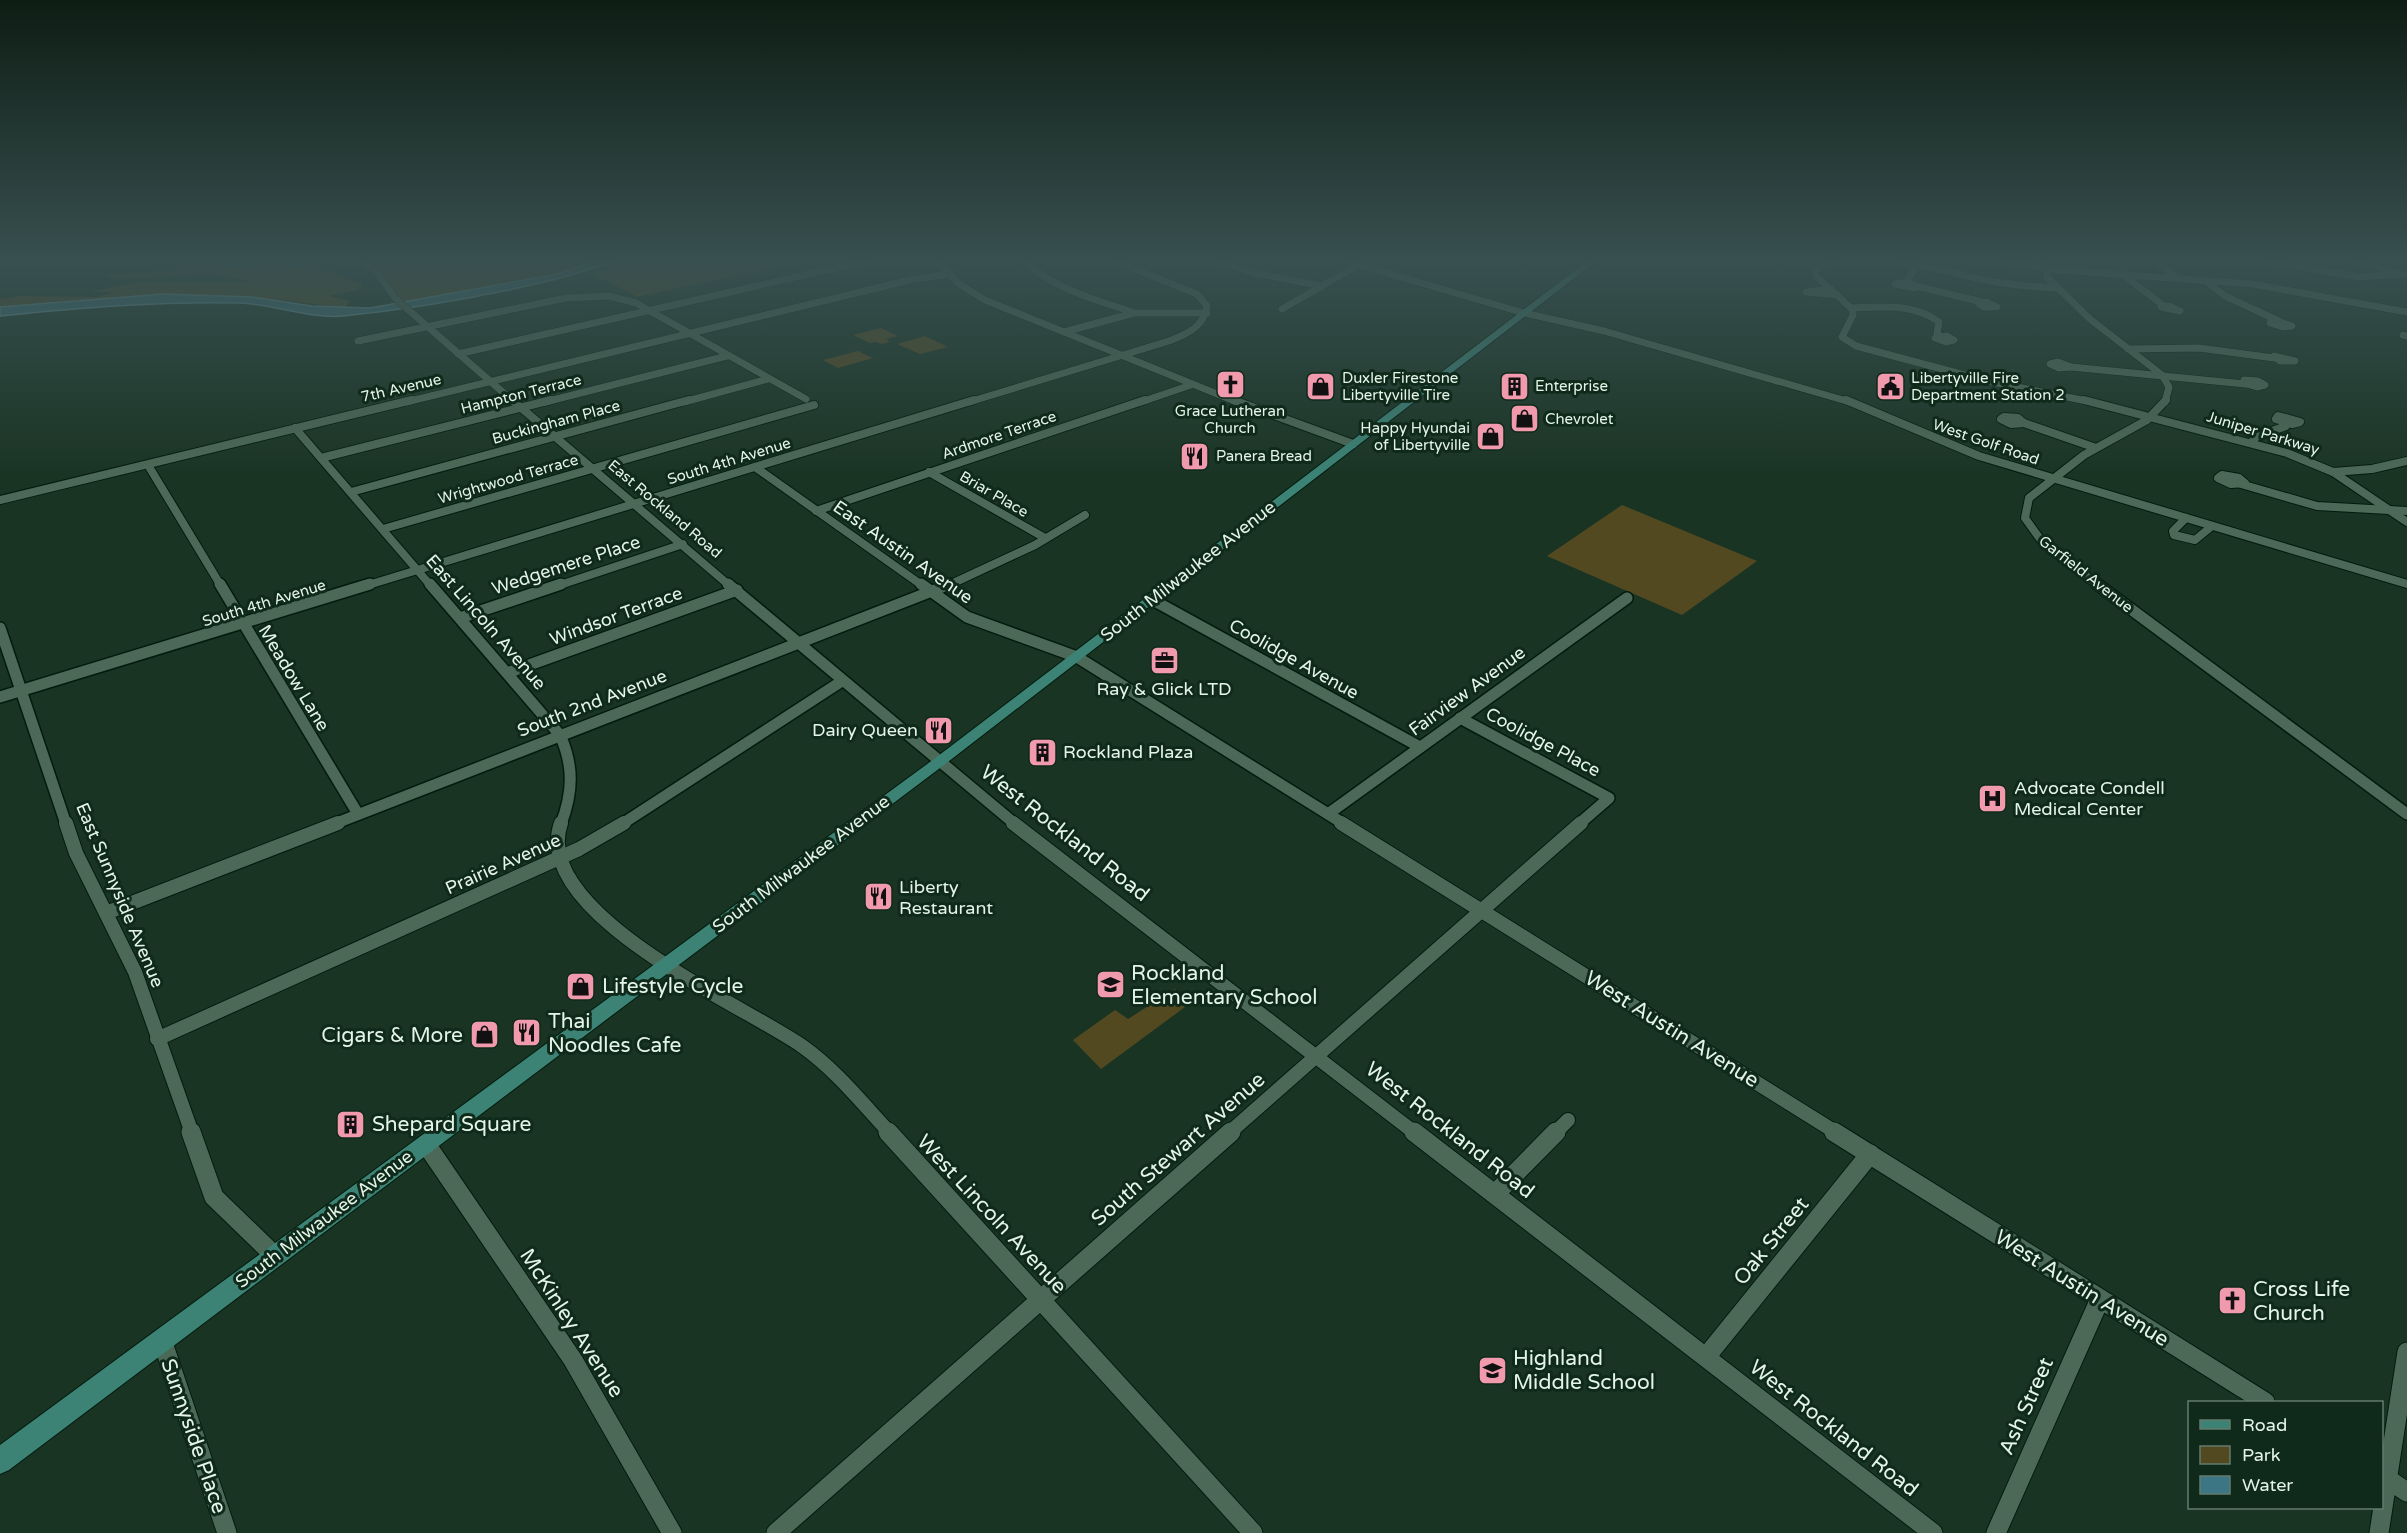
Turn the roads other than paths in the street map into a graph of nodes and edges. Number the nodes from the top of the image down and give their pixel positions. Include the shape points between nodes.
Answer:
1 (410, 331) edge
2 (431, 331) edge
3 (560, 331) edge
4 (684, 331) edge
5 (698, 331) edge
6 (1060, 331) edge
7 (1069, 331) edge
8 (1193, 331) edge
9 (1501, 331) edge
10 (1602, 331) edge
11 (1845, 331) edge
12 (1937, 331) edge
13 (2105, 331) edge
14 (1064, 332) junction
15 (688, 333) junction
16 (1940, 336) dead end
17 (358, 341) dead end
18 (2128, 349) junction
19 (458, 354) junction
20 (727, 356) junction
21 (1121, 356) junction
22 (2274, 358) dead end
23 (2071, 367) dead end
24 (2162, 375) junction
25 (768, 379) junction
26 (490, 381) junction
27 (2245, 384) dead end
28 (1191, 385) junction
29 (806, 399) dead end
30 (814, 405) dead end
31 (521, 408) junction
32 (2152, 417) junction
33 (2024, 423) dead end
34 (2286, 423) dead end
35 (295, 428) junction
36 (555, 436) junction
37 (2251, 443) junction
38 (1353, 444) junction
39 (2096, 448) junction
40 (321, 458) junction
41 (2407, 461) edge
42 (148, 465) junction
43 (593, 468) junction
44 (754, 468) junction
45 (929, 472) junction
46 (2332, 472) junction
47 (2054, 478) junction
48 (2241, 484) dead end
49 (351, 492) junction
50 (0, 500) edge
51 (633, 505) junction
52 (816, 511) junction
53 (2389, 511) junction
54 (2407, 511) edge
55 (1085, 516) dead end
56 (2186, 518) junction
57 (2407, 522) edge
58 (2212, 526) junction
59 (382, 529) junction
60 (1045, 538) junction
61 (682, 544) junction
62 (418, 570) junction
63 (2407, 584) edge
64 (737, 590) junction
65 (930, 591) junction
66 (1627, 598) dead end
67 (1151, 599) junction
68 (460, 618) junction
69 (242, 625) junction
70 (0, 628) edge
71 (798, 643) junction
72 (1077, 657) junction
73 (507, 673) junction
74 (843, 681) junction
75 (20, 691) junction
76 (0, 698) edge
77 (1460, 718) junction
78 (560, 735) junction
79 (1420, 747) junction
80 (939, 762) junction
81 (1610, 798) joint
82 (358, 814) junction
83 (1328, 814) junction
84 (2407, 814) edge
85 (561, 858) junction
86 (1484, 910) junction
87 (106, 913) junction
88 (666, 964) junction
89 (157, 1039) junction
90 (1318, 1056) junction
91 (1568, 1120) dead end
92 (426, 1144) junction
93 (1870, 1154) junction
94 (1495, 1194) junction
95 (274, 1256) junction
96 (2100, 1299) junction
97 (1041, 1300) junction
98 (162, 1340) junction
99 (2407, 1352) edge
100 (1706, 1357) junction
101 (2263, 1401) edge
102 (0, 1461) edge
103 (2385, 1478) edge
104 (2407, 1492) edge
105 (2383, 1496) edge
106 (2382, 1509) edge
107 (227, 1533) edge
108 (672, 1533) edge
109 (776, 1533) edge
110 (1253, 1533) edge
111 (1933, 1533) edge
112 (1996, 1533) edge
113 (2379, 1533) edge

1 - 17 street
2 - 19 street, East Rockland Road
3 - 19 street
4 - 15 street
5 - 15 street, 7th Avenue
6 - 14 street
7 - 14 street
8 - 21 street, South 4th Avenue
9 - 38 main road, South Milwaukee Avenue
10 - 47 street, West Golf Road via 1845,400 1941,444
11 - 32 street, Juniper Parkway via 1842,337 1856,346 1987,381
12 - 16 street
13 - 18 street
14 - 21 street
15 - 20 street
15 - 26 street, 7th Avenue
18 - 22 street via 2199,348
18 - 24 street
19 - 26 street, East Rockland Road
20 - 25 street
20 - 31 street, Hampton Terrace
21 - 28 street
21 - 44 street, South 4th Avenue
23 - 24 street
24 - 27 street
24 - 32 street, Garfield Avenue via 2171,391
25 - 29 street
25 - 36 street, Buckingham Place
26 - 31 street, East Rockland Road
26 - 35 street, 7th Avenue
28 - 38 street
28 - 45 street, Ardmore Terrace
30 - 43 street, Wrightwood Terrace
31 - 36 street, East Rockland Road
31 - 40 street, Hampton Terrace
32 - 37 street, Juniper Parkway
32 - 39 street, Garfield Avenue
33 - 39 street
34 - 37 street via 2256,436
35 - 40 street, East Lincoln Avenue
35 - 42 street, 7th Avenue
36 - 43 street, East Rockland Road
36 - 49 street, Buckingham Place
37 - 46 street, Juniper Parkway
38 - 67 main road, South Milwaukee Avenue
39 - 47 street, Garfield Avenue
40 - 49 street, East Lincoln Avenue
41 - 46 street
42 - 50 street, 7th Avenue
42 - 69 street, Meadow Lane
43 - 51 street, East Rockland Road
43 - 59 street, Wrightwood Terrace
44 - 51 street, South 4th Avenue
44 - 52 street, East Austin Avenue
45 - 52 street, Ardmore Terrace
45 - 60 street, Briar Place
46 - 53 street, Juniper Parkway
47 - 56 street, West Golf Road
47 - 84 street, Garfield Avenue via 2026,506 2025,518 2043,543
48 - 53 street via 2316,506
49 - 59 street, East Lincoln Avenue
51 - 61 street, East Rockland Road
51 - 62 street, South 4th Avenue
52 - 65 street, East Austin Avenue
53 - 54 street
53 - 57 street, Juniper Parkway
55 - 60 street, South 2nd Avenue
56 - 58 street, West Golf Road
56 - 58 street via 2174,535 2195,540
58 - 63 street, West Golf Road
59 - 62 street, East Lincoln Avenue
60 - 65 street, South 2nd Avenue via 995,565
61 - 64 street, East Rockland Road
61 - 68 street, Wedgemere Place
62 - 68 street, East Lincoln Avenue
62 - 69 street, South 4th Avenue
64 - 71 street, East Rockland Road
64 - 73 street, Windsor Terrace
65 - 71 street, South 2nd Avenue
65 - 72 street, East Austin Avenue via 967,617
66 - 77 street, Fairview Avenue
67 - 72 main road, South Milwaukee Avenue
67 - 79 street, Coolidge Avenue
68 - 73 street, East Lincoln Avenue
69 - 75 street, South 4th Avenue
69 - 82 street, Meadow Lane
70 - 75 street, East Sunnyside Avenue
71 - 74 street, East Rockland Road
71 - 78 street, South 2nd Avenue
72 - 80 main road, South Milwaukee Avenue
72 - 83 street, West Austin Avenue
73 - 78 street, East Lincoln Avenue
74 - 80 street, East Rockland Road
74 - 85 street, Prairie Avenue via 608,834
75 - 76 street, South 4th Avenue
75 - 87 street, East Sunnyside Avenue via 76,853
77 - 79 street, Fairview Avenue
77 - 81 street, Coolidge Place
78 - 82 street, South 2nd Avenue
78 - 85 street, East Lincoln Avenue via 570,754 573,773 572,791 557,836
79 - 83 street, Fairview Avenue
80 - 88 main road, South Milwaukee Avenue
80 - 90 street, West Rockland Road
81 - 86 street, South Stewart Avenue
82 - 87 street, South 2nd Avenue
83 - 86 street, West Austin Avenue
85 - 88 street, East Lincoln Avenue via 569,877 599,916 623,938
85 - 89 street, Prairie Avenue
86 - 90 street, South Stewart Avenue
86 - 93 street, West Austin Avenue
87 - 89 street, East Sunnyside Avenue via 135,972
88 - 92 main road, South Milwaukee Avenue
88 - 97 street, West Lincoln Avenue via 819,1058
89 - 95 street, East Sunnyside Avenue via 214,1197
90 - 94 street, West Rockland Road
90 - 97 street, South Stewart Avenue
91 - 94 street
92 - 95 main road, South Milwaukee Avenue
92 - 108 street, McKinley Avenue via 573,1360
93 - 96 street, West Austin Avenue
93 - 100 street, Oak Street
94 - 100 street, West Rockland Road
95 - 98 main road, South Milwaukee Avenue
96 - 101 street, West Austin Avenue
96 - 112 street, Ash Street
97 - 109 street, South Stewart Avenue
97 - 110 street, West Lincoln Avenue
98 - 102 main road, South Milwaukee Avenue
98 - 107 street, Sunnyside Place
99 - 103 street
100 - 111 street, West Rockland Road
103 - 104 street
103 - 105 street
106 - 113 street

